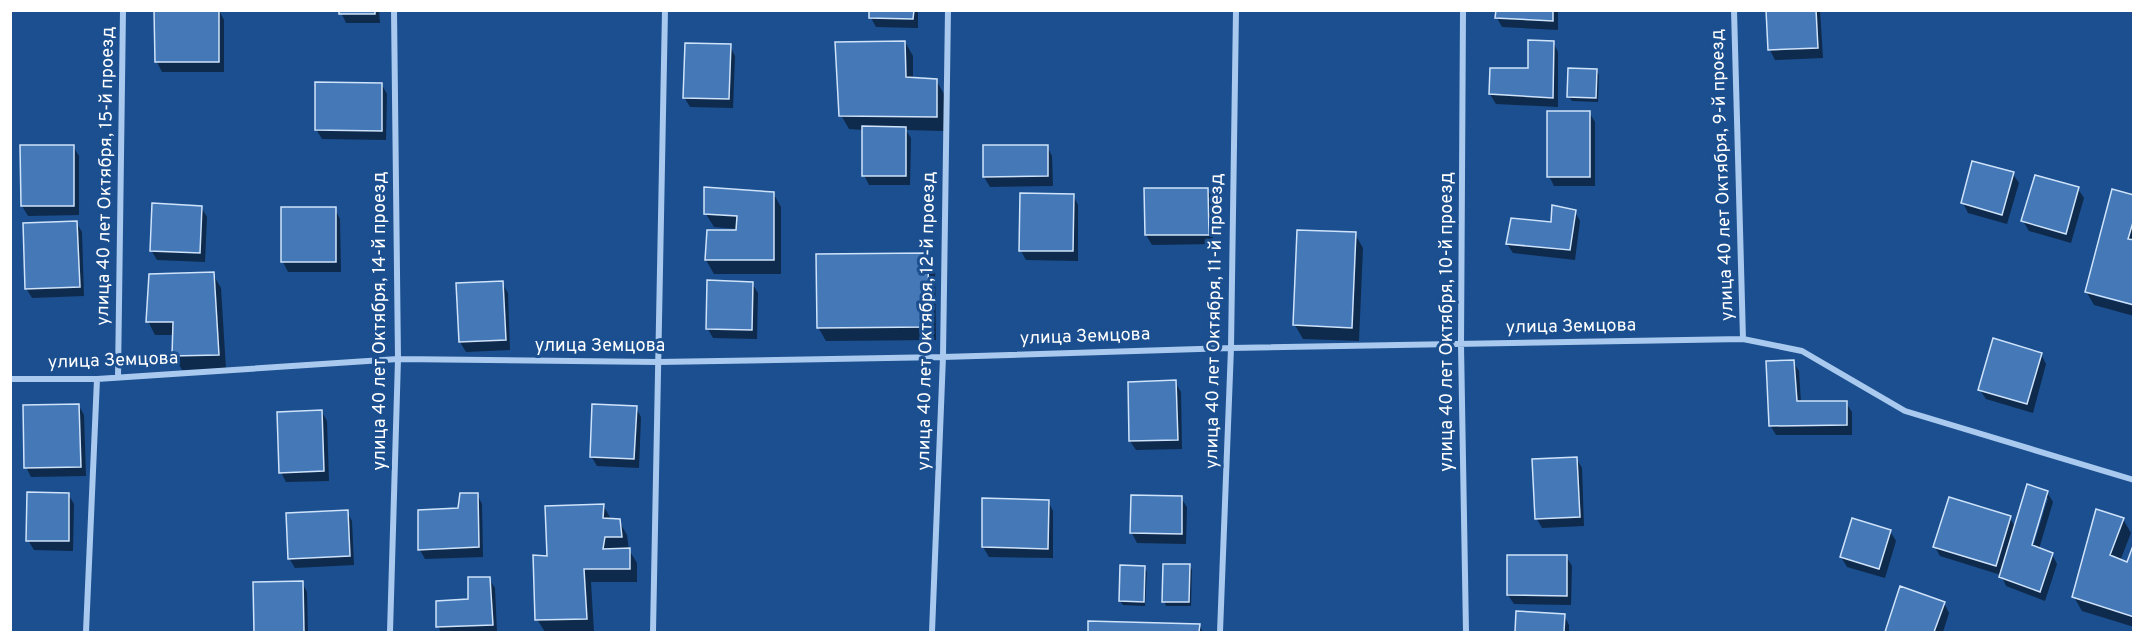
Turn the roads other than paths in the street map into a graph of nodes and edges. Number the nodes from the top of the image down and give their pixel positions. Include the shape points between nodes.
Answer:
1 (123, 10) edge
2 (394, 10) edge
3 (665, 10) edge
4 (948, 10) edge
5 (1236, 10) edge
6 (1463, 10) edge
7 (1734, 10) edge
8 (1743, 339) junction
9 (1461, 345) junction
10 (1231, 348) junction
11 (943, 357) junction
12 (398, 359) junction
13 (658, 362) junction
14 (118, 377) junction
15 (10, 379) edge
16 (97, 379) junction
17 (2133, 480) edge
18 (86, 633) edge
19 (390, 633) edge
20 (653, 633) edge
21 (932, 633) edge
22 (1220, 633) edge
23 (1466, 633) edge

1 - 14 street, улица 40 лет Октября, 15-й проезд
2 - 12 street, улица 40 лет Октября, 14-й проезд
3 - 13 street
4 - 11 street, улица 40 лет Октября, 12-й проезд
5 - 10 street, улица 40 лет Октября, 11-й проезд
6 - 9 street, улица 40 лет Октября, 10-й проезд
7 - 8 street, улица 40 лет Октября, 9-й проезд
8 - 9 street, улица Земцова
8 - 17 street, улица Земцова via 1802,351 1905,411
9 - 10 street, улица Земцова
9 - 23 street, улица 40 лет Октября, 10-й проезд
10 - 11 street, улица Земцова
10 - 22 street, улица 40 лет Октября, 11-й проезд
11 - 13 street, улица Земцова
11 - 21 street, улица 40 лет Октября, 12-й проезд
12 - 13 street, улица Земцова
12 - 14 street, улица Земцова
12 - 19 street, улица 40 лет Октября, 14-й проезд
13 - 20 street
14 - 16 street, улица Земцова
15 - 16 street, улица Земцова
16 - 18 street

